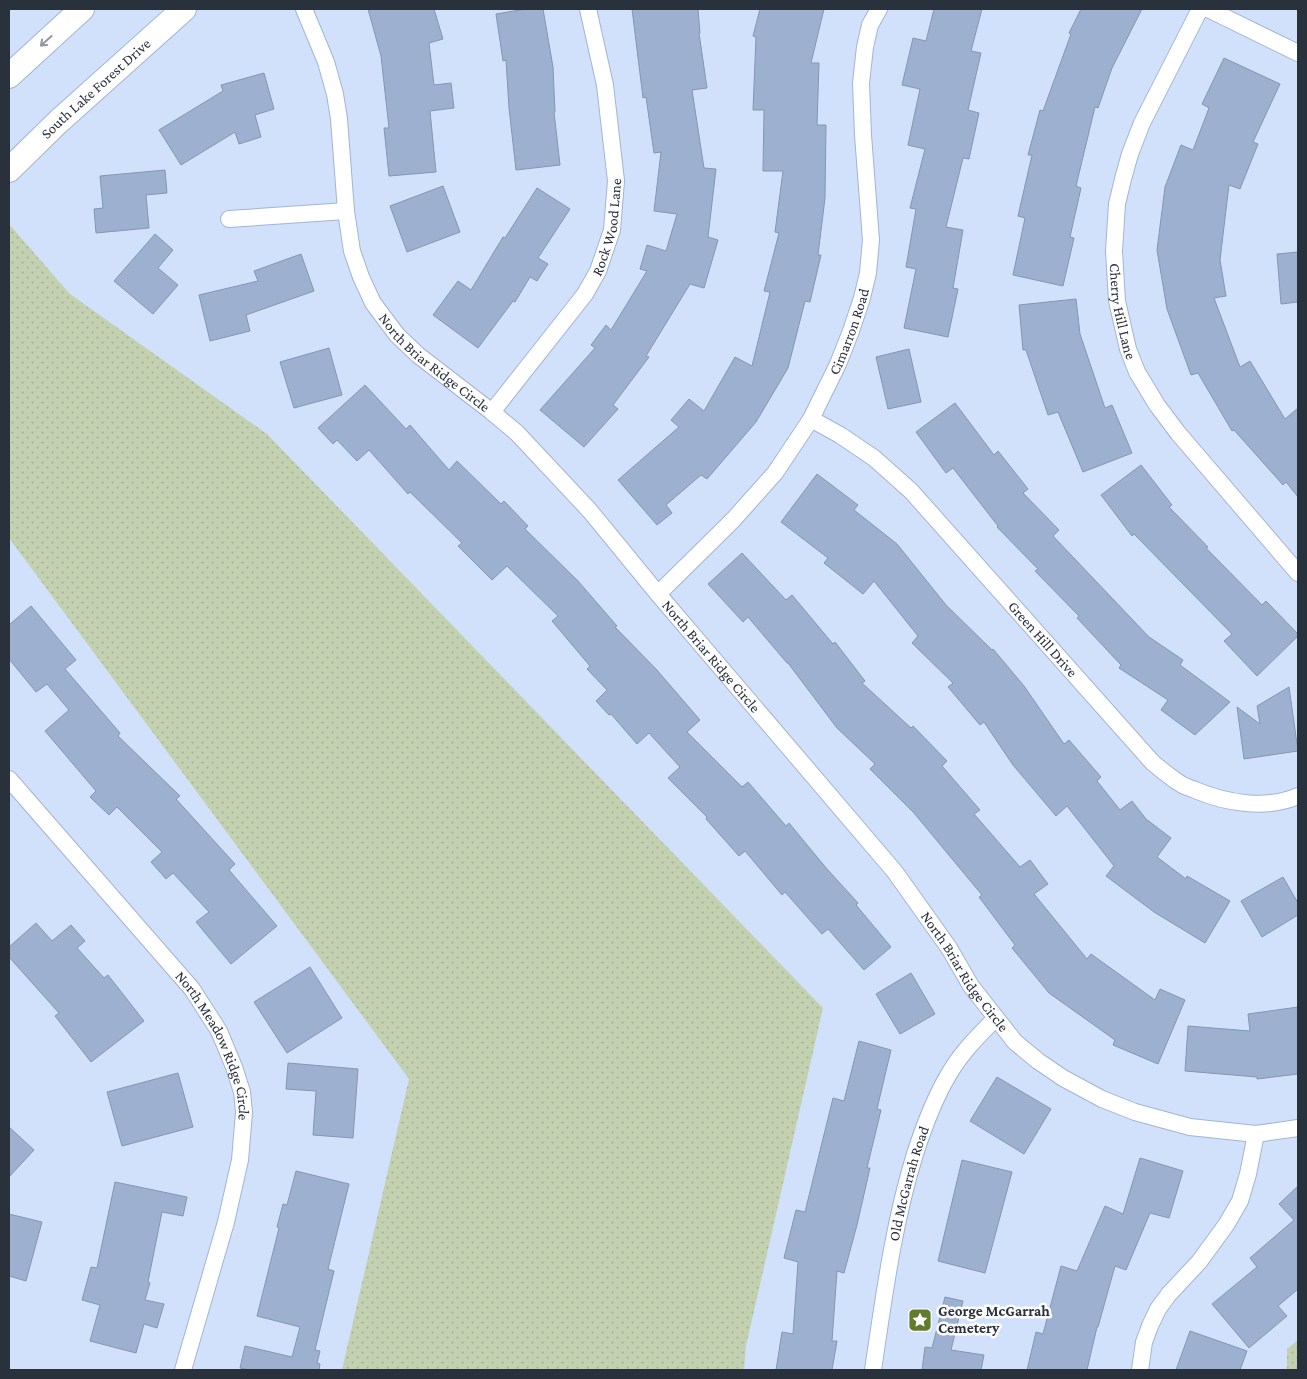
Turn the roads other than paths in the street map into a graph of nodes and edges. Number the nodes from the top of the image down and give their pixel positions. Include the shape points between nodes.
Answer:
1 (82, 9) edge
2 (184, 9) edge
3 (304, 9) edge
4 (588, 9) edge
5 (879, 9) edge
6 (1200, 9) edge
7 (1208, 9) edge
8 (1298, 52) edge
9 (9, 76) edge
10 (11, 164) edge
11 (346, 211) junction
12 (229, 219) dead end
13 (492, 412) junction
14 (811, 419) junction
15 (1298, 572) edge
16 (658, 594) junction
17 (9, 779) edge
18 (1298, 796) edge
19 (995, 1019) junction
20 (1298, 1128) edge
21 (1256, 1134) junction
22 (183, 1370) edge
23 (873, 1370) edge
24 (1140, 1370) edge

1 -> 9 main road
2 - 10 main road, South Lake Forest Drive
3 - 11 street, North Briar Ridge Circle via 326,62 335,94
4 - 13 street, Rock Wood Lane via 605,85 616,181 612,230 598,271 585,294
5 - 14 street, Cimarron Road via 864,47 861,83 871,240 868,273 848,339
6 - 15 street, Cherry Hill Lane via 1142,123 1125,171 1117,204 1114,251 1117,301 1128,349 1137,372 1157,405
7 - 8 street
11 - 12 street
11 - 13 street, North Briar Ridge Circle via 352,251 373,303 397,335 418,355
13 - 16 street, North Briar Ridge Circle via 517,433 590,511
14 - 16 street, Cimarron Road via 775,472 733,520
14 - 18 street, Green Hill Drive via 874,458 911,491 1153,763 1182,785 1229,801 1273,803
16 - 19 street, North Briar Ridge Circle via 894,872
17 - 22 street, North Meadow Ridge Circle via 192,989 219,1031 242,1092 244,1112 240,1160 224,1232
19 - 21 street, North Briar Ridge Circle via 1038,1061 1102,1098 1135,1112 1190,1127
19 - 23 street, Old McGarrah Road via 972,1042 949,1073 920,1140 890,1254
20 - 21 street, North Briar Ridge Circle
21 - 24 street via 1240,1201 1199,1262 1158,1308 1144,1342

